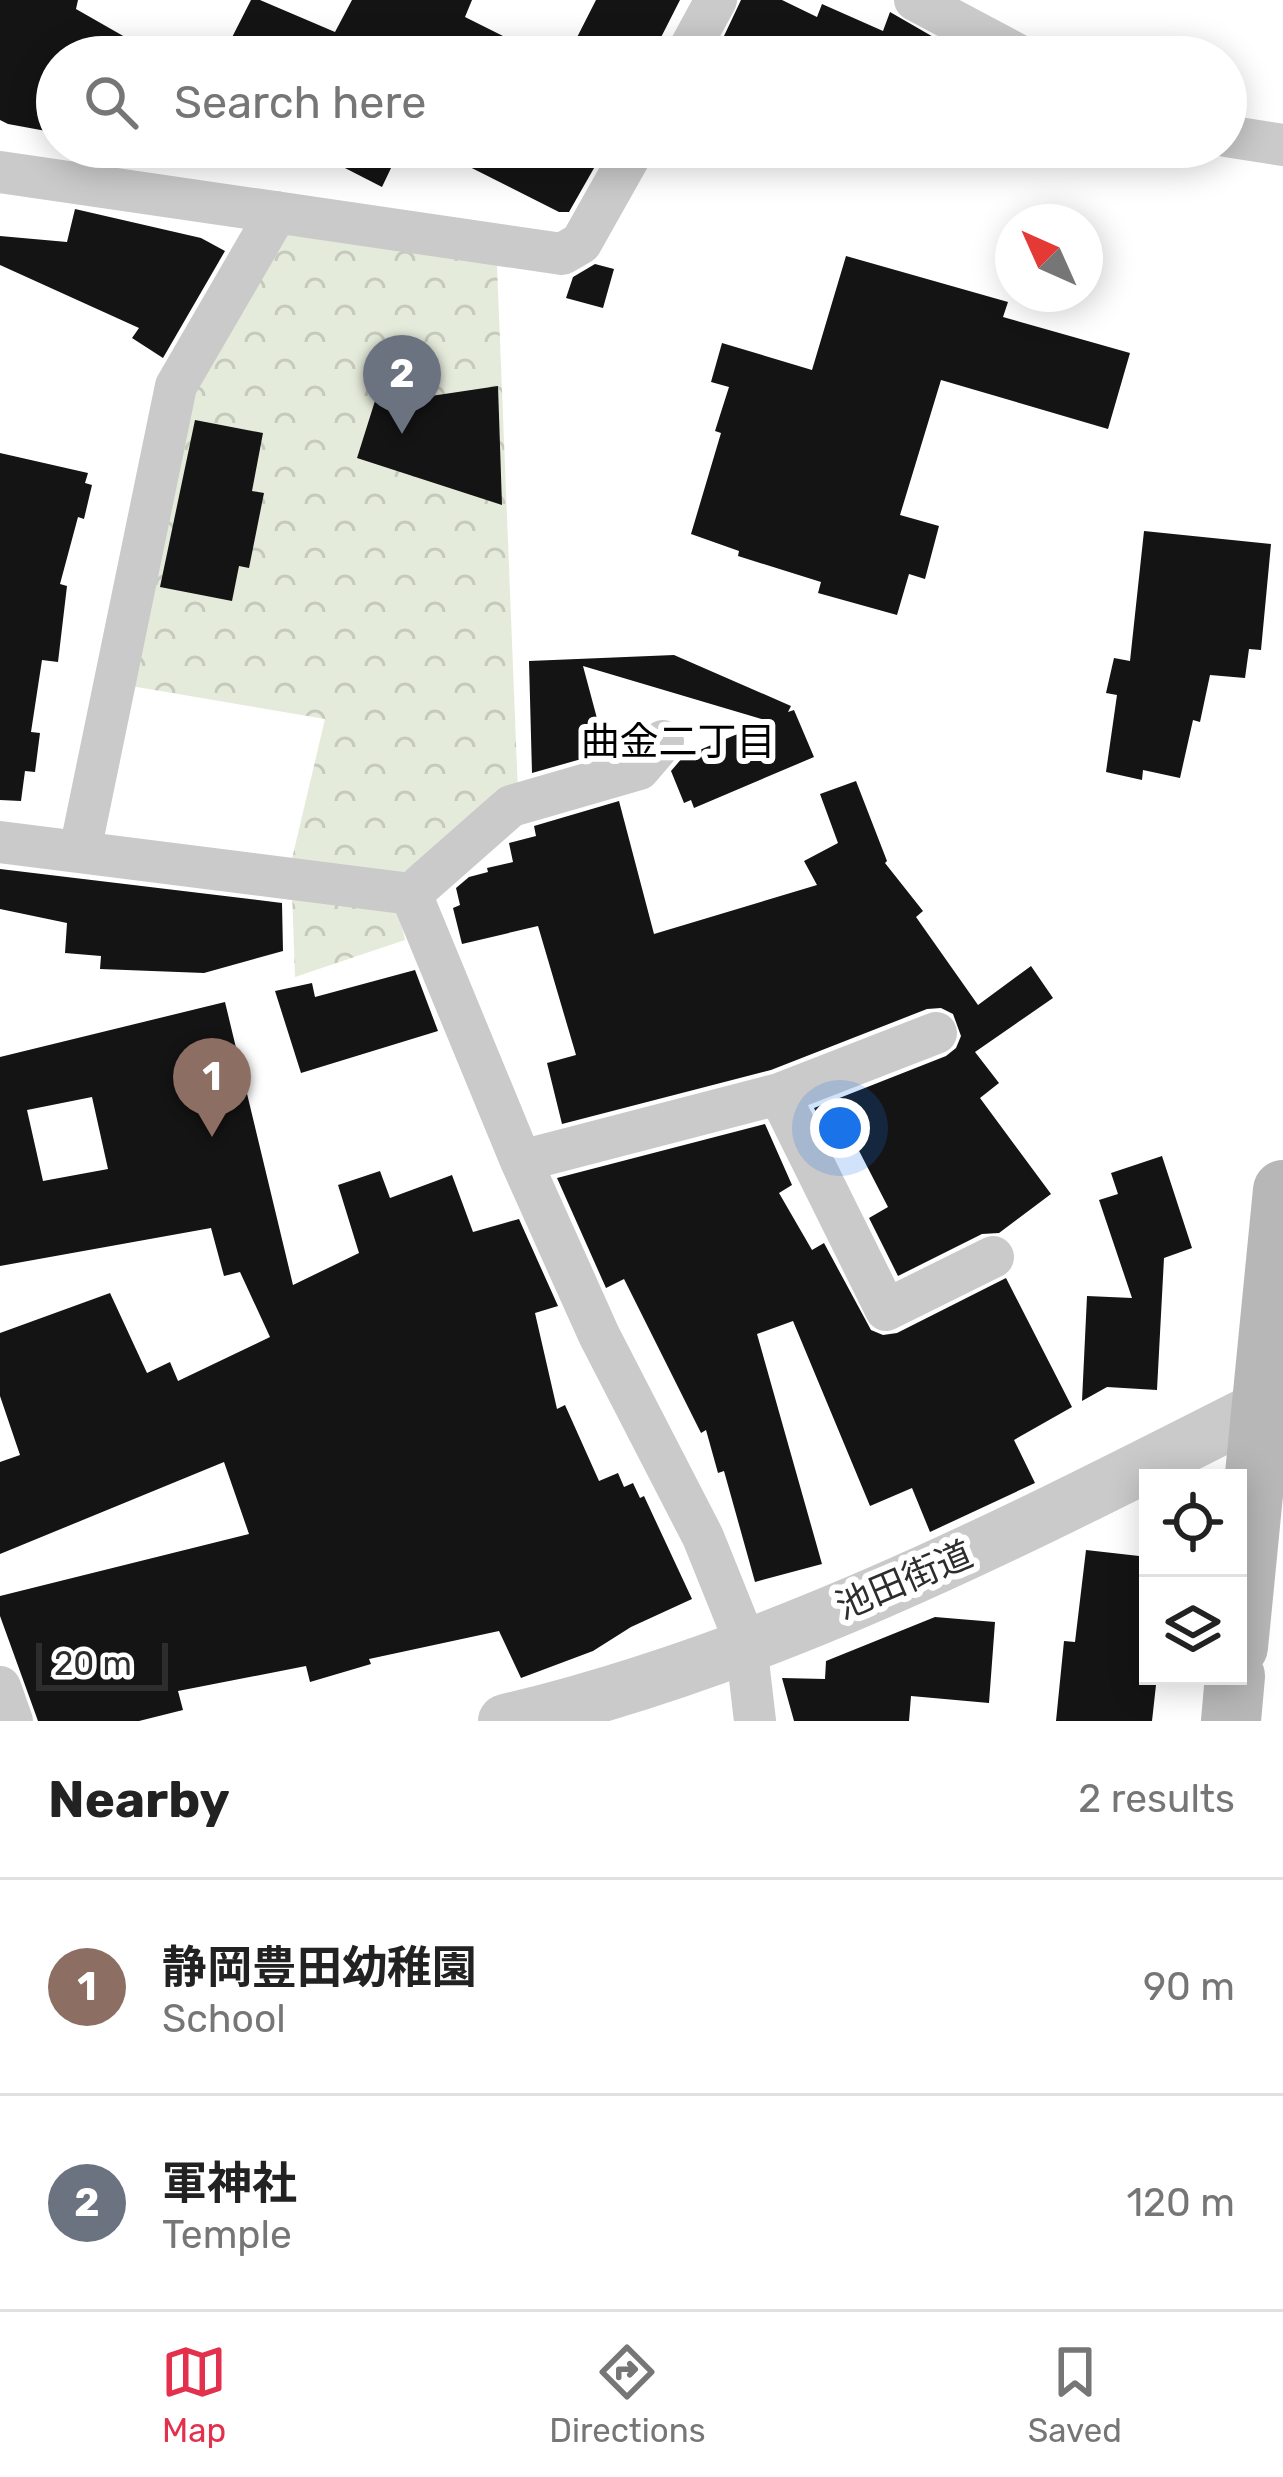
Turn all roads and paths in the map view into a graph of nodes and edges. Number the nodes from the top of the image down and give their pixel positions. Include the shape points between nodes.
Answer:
1 (716, 0) edge
2 (915, 0) edge
3 (696, 36) edge
4 (983, 36) edge
5 (1247, 139) edge
6 (1283, 145) edge
7 (623, 168) edge
8 (0, 172) edge
9 (277, 212) junction
10 (663, 741) dead end
11 (0, 842) edge
12 (80, 850) junction
13 (411, 894) junction
14 (936, 1033) dead end
15 (779, 1094) junction
16 (521, 1161) junction
17 (1283, 1190) edge
18 (993, 1257) dead end
19 (1273, 1400) edge
20 (1247, 1583) edge
21 (746, 1644) junction
22 (1234, 1685) edge
23 (0, 1687) edge
24 (12, 1721) edge
25 (505, 1721) edge
26 (755, 1721) edge
27 (1231, 1721) edge

1 - 3 street
2 - 4 street
5 - 6 street
7 - 9 street via 581,243 562,254
8 - 9 street
9 - 12 street via 176,386
10 - 13 street via 639,769 511,806
11 - 12 street
12 - 13 street
13 - 16 street
14 - 15 street
15 - 16 street
15 - 18 street via 886,1310
16 - 21 street via 703,1537
17 - 19 main road
19 - 20 main road
19 - 21 street, 池田街道 via 1006,1537
21 - 25 street, 池田街道
21 - 26 street
22 - 27 main road
23 - 24 street

